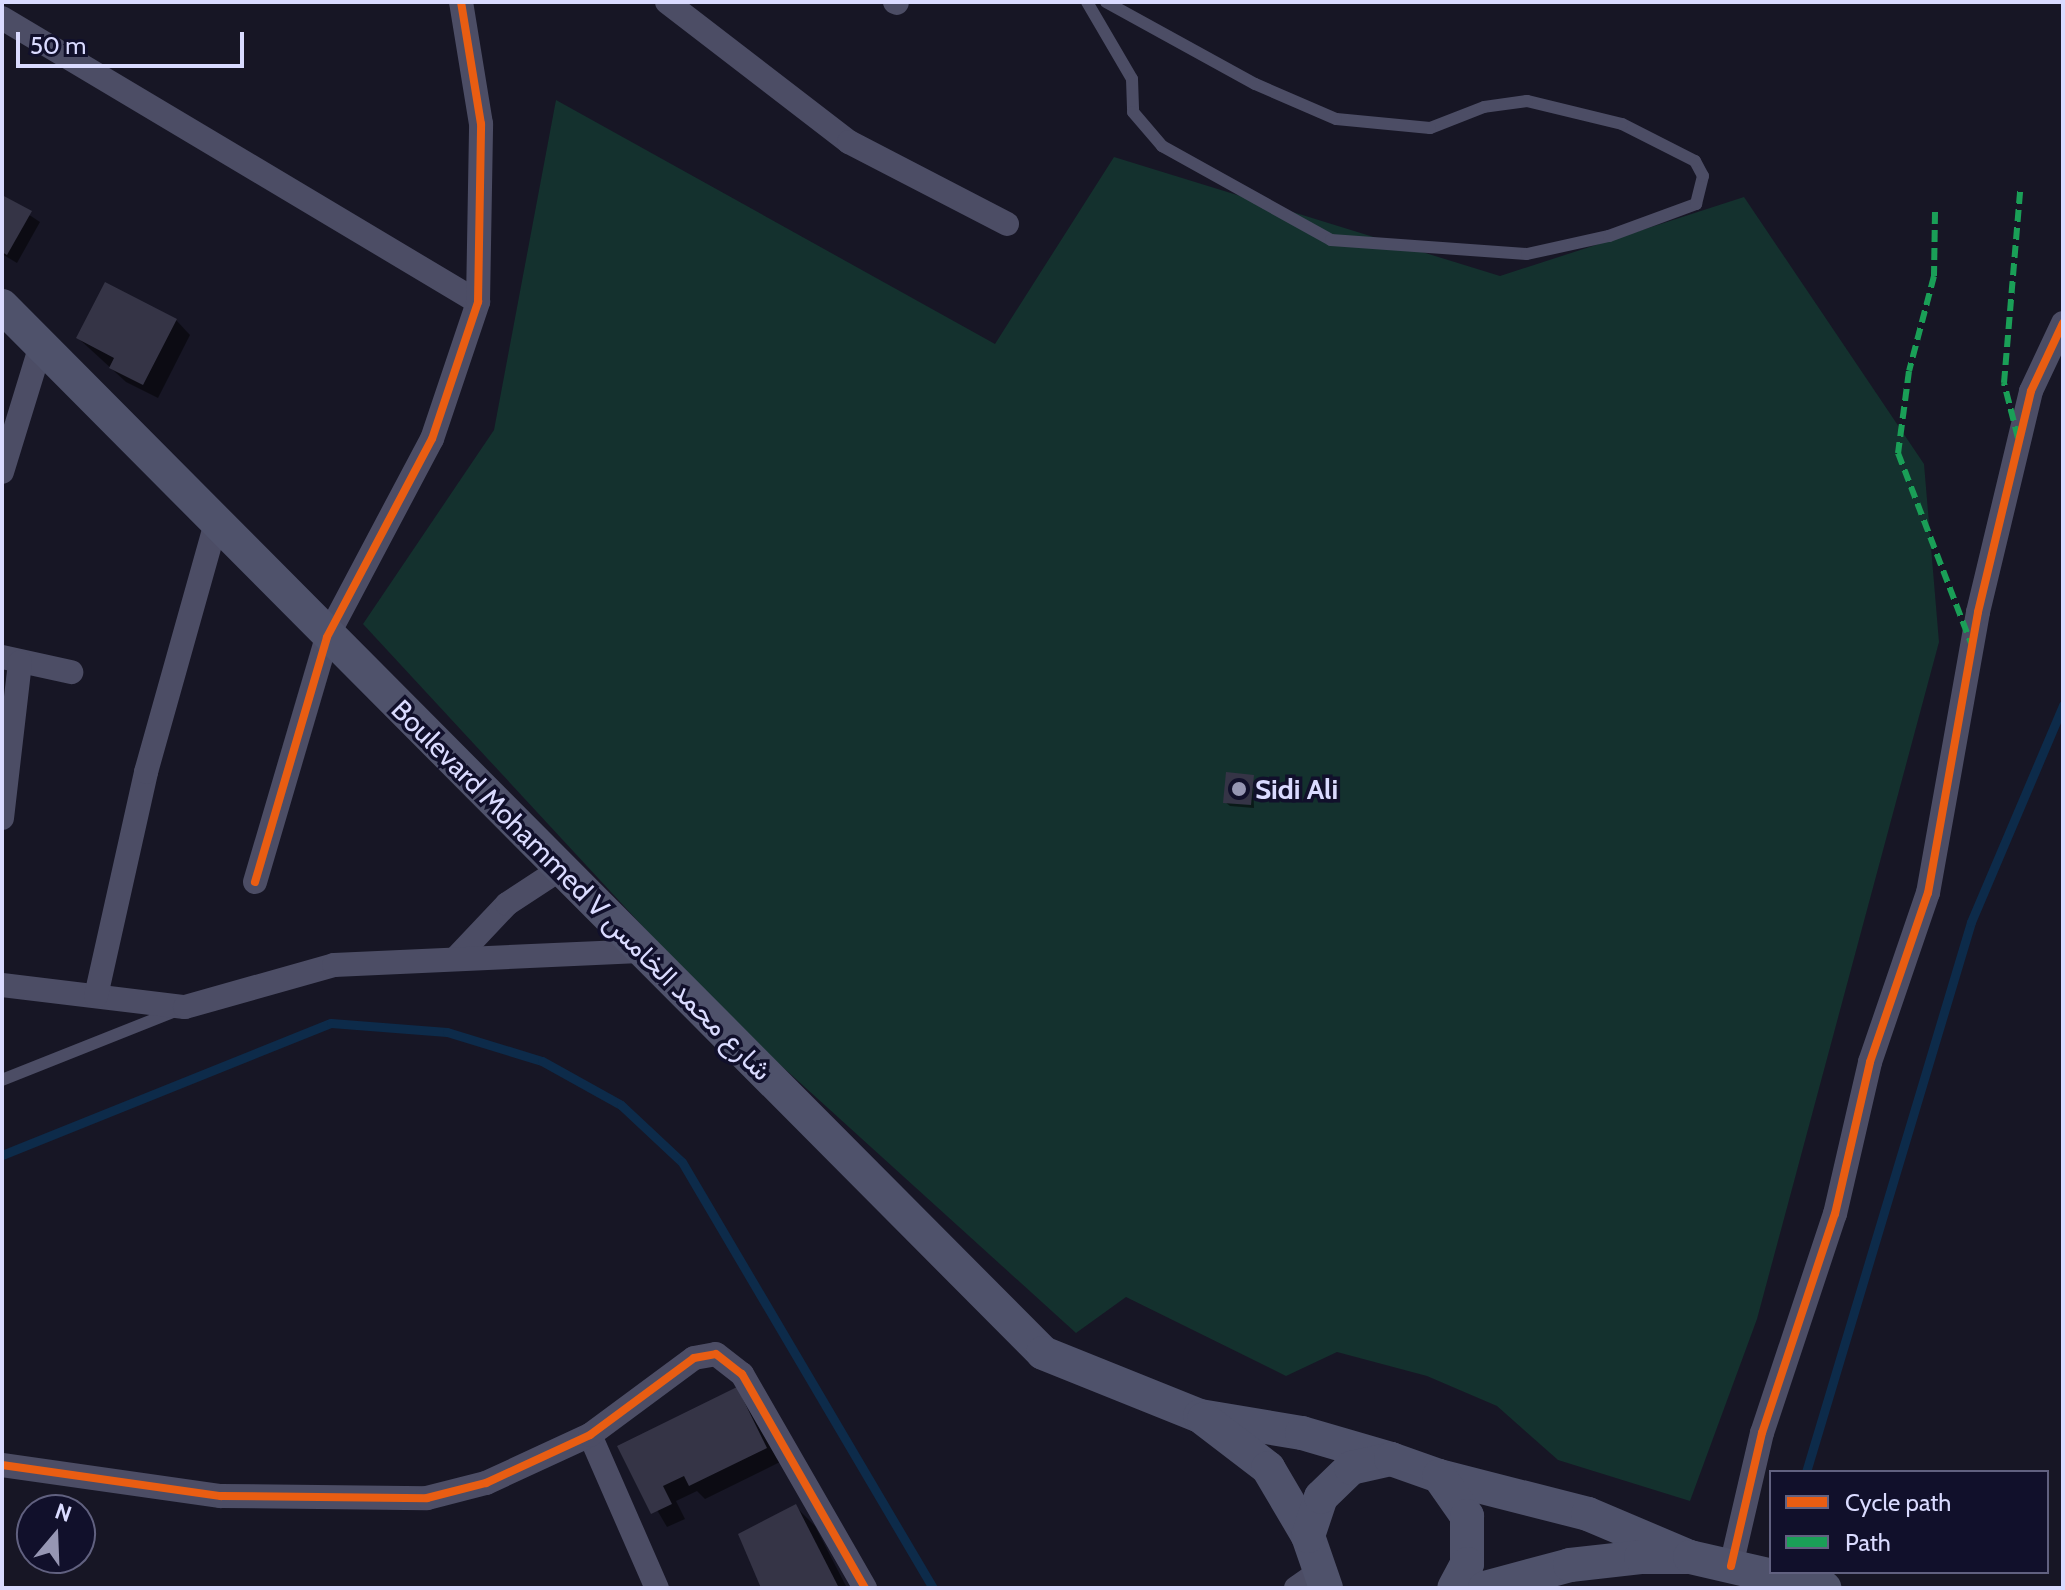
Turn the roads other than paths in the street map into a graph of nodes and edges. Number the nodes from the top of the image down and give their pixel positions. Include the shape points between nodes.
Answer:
1 (461, 2) edge
2 (667, 2) edge
3 (1087, 2) edge
4 (1106, 2) edge
5 (2, 18) edge
6 (1007, 224) dead end
7 (478, 302) junction
8 (2, 306) edge
9 (2063, 323) edge
10 (41, 345) junction
11 (2, 472) edge
12 (217, 520) junction
13 (327, 637) junction
14 (11, 659) edge
15 (71, 672) dead end
16 (2, 818) edge
17 (559, 870) junction
18 (255, 882) dead end
19 (640, 951) junction
20 (456, 958) junction
21 (2, 985) edge
22 (96, 996) junction
23 (185, 1007) junction
24 (2, 1080) edge
25 (1200, 1416) junction
26 (590, 1435) junction
27 (1391, 1459) junction
28 (2, 1465) edge
29 (1439, 1476) junction
30 (1308, 1536) junction
31 (1690, 1557) junction
32 (1731, 1566) junction
33 (1313, 1583) edge
34 (657, 1588) edge
35 (865, 1588) edge
36 (1454, 1588) edge
37 (1485, 1588) edge
38 (1824, 1588) edge

1 - 7 street via 481,124
2 - 6 street via 849,142
3 - 4 lane via 1132,79 1133,112 1162,146 1331,240 1527,254 1609,236 1696,204 1703,176 1695,161 1622,124 1527,101 1484,107 1430,128 1336,119 1255,84
5 - 7 street
7 - 13 street via 432,439
8 - 10 main road, Boulevard Mohammed V شارع محمد الخامس
9 - 32 street via 2031,391 1978,612 1928,893 1870,1062 1835,1214 1762,1433
10 - 11 street
10 - 12 main road, Boulevard Mohammed V شارع محمد الخامس
12 - 13 main road, Boulevard Mohammed V شارع محمد الخامس
12 - 22 street via 146,772
13 - 17 main road, Boulevard Mohammed V شارع محمد الخامس
13 - 18 street
14 - 15 street
14 - 16 street
17 - 19 main road, Boulevard Mohammed V شارع محمد الخامس
17 - 20 street via 507,904
19 - 20 street
19 - 25 main road, Boulevard Mohammed V شارع محمد الخامس via 1043,1353
20 - 23 street via 308,969
21 - 22 street
22 - 23 street
23 - 24 lane
25 - 27 main road, Boulevard Mohammed V شارع محمد الخامس via 1312,1435
25 - 30 main road, Boulevard Mohammed V شارع محمد الخامس via 1268,1468
26 - 28 street via 458,1493 387,1501 169,1491
26 - 34 street
26 - 35 street via 694,1358 716,1354 742,1374
27 - 29 main road, Boulevard Mohammed V شارع محمد الخامس
27 - 30 main road via 1334,1481
29 - 31 main road via 1588,1514
29 - 36 main road via 1467,1516 1471,1540
30 - 33 main road, Boulevard Mohammed V شارع محمد الخامس
31 - 32 main road
31 - 37 main road via 1609,1558
32 - 38 main road

